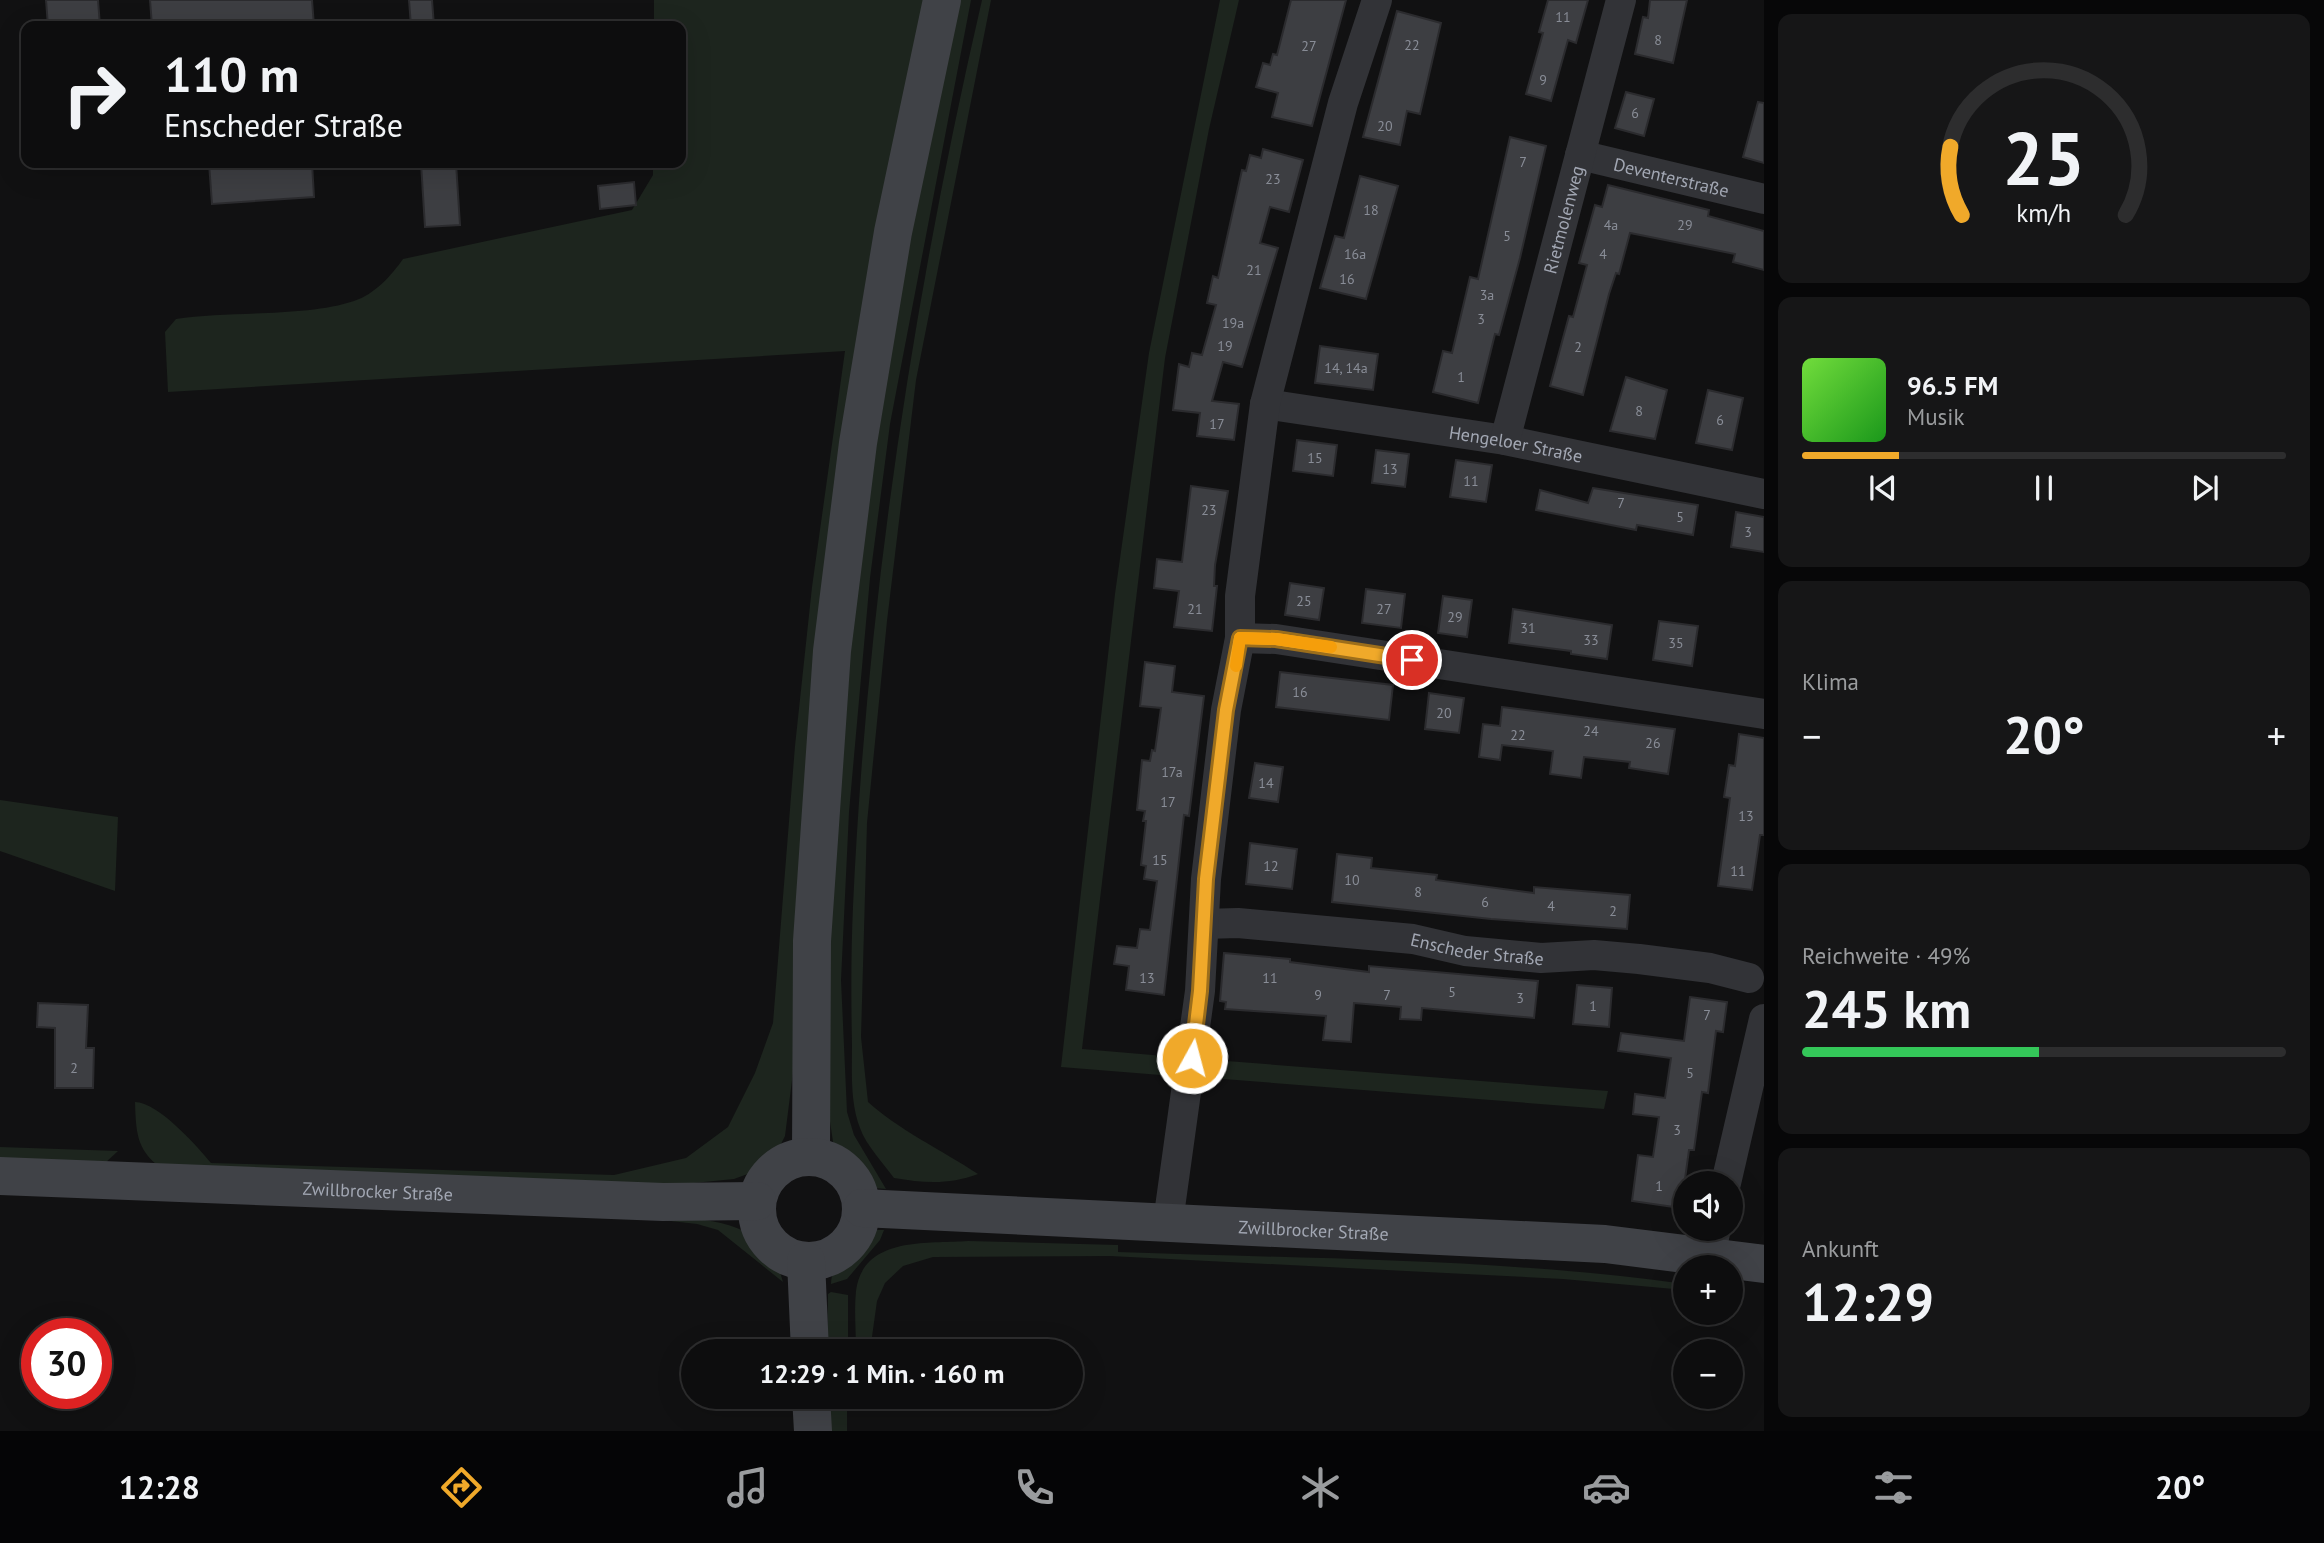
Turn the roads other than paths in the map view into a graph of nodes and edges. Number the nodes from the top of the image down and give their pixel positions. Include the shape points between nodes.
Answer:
1 (942, 0) edge
2 (1377, 0) edge
3 (1622, 0) edge
4 (1580, 155) junction
5 (1764, 199) edge
6 (1265, 404) junction
7 (1505, 440) junction
8 (1764, 494) edge
9 (1240, 638) junction
10 (1764, 715) edge
11 (1204, 925) junction
12 (1759, 981) edge
13 (1764, 1019) edge
14 (811, 1156) junction
15 (1729, 1171) edge
16 (0, 1176) edge
17 (757, 1201) junction
18 (862, 1208) junction
19 (1168, 1222) junction
20 (1713, 1242) edge
21 (806, 1261) junction
22 (1764, 1264) edge
23 (809, 1339) edge
24 (812, 1409) edge
25 (813, 1431) edge

1 - 14 main road via 893,232 858,443 832,651 812,941
2 - 6 street via 1339,116
3 - 4 street, Rietmolenweg
4 - 5 street, Deventerstraße
4 - 7 street, Rietmolenweg
6 - 7 street, Hengeloer Straße
6 - 9 street via 1240,596
7 - 8 street, Hengeloer Straße
9 - 10 street via 1276,639
9 - 11 street via 1226,710
11 - 12 street, Enscheder Straße via 1238,923 1413,939 1465,951 1541,958 1594,955 1639,959 1710,968
11 - 19 street via 1200,991
13 - 15 street
14 - 17 main road via 789,1161 770,1173
14 - 18 main road via 841,1167 859,1192
16 - 17 main road, Zwillbrocker Straße via 663,1202
17 - 21 main road via 758,1223 768,1242 785,1255
18 - 19 main road, Zwillbrocker Straße
18 - 21 main road via 860,1225 839,1252
19 - 20 main road, Zwillbrocker Straße via 1628,1245
20 - 22 main road, Zwillbrocker Straße
21 - 23 main road
24 - 25 main road

